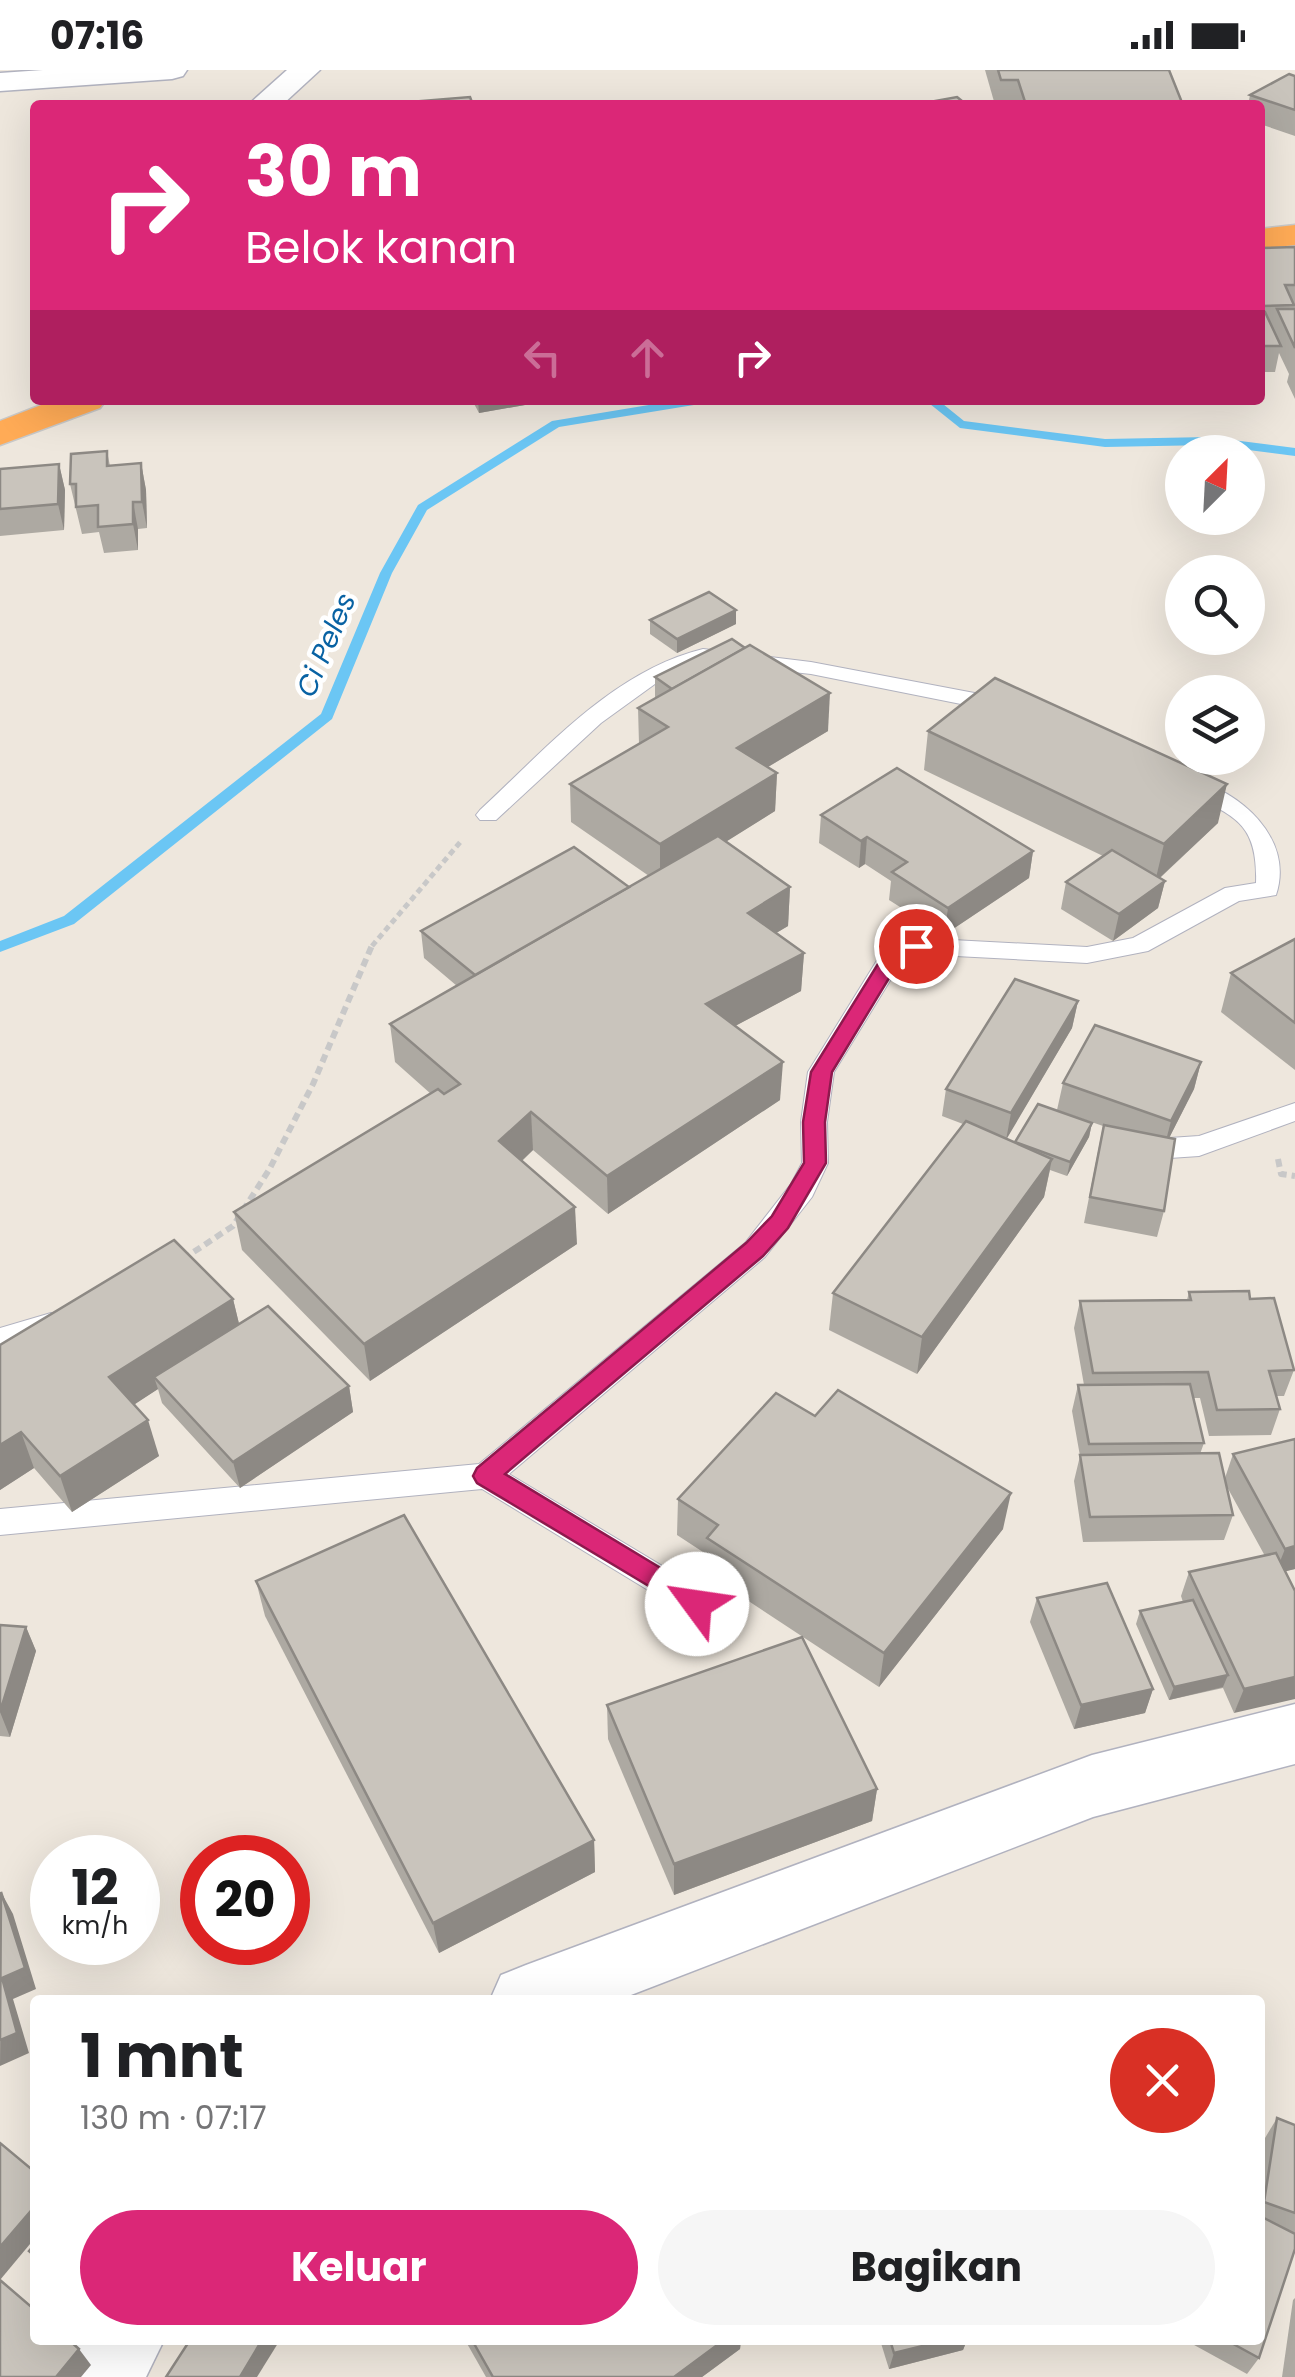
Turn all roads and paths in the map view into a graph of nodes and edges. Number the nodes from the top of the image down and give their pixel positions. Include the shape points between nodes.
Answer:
1 (172, 70) edge
2 (305, 70) edge
3 (0, 82) edge
4 (269, 100) edge
5 (1295, 235) edge
6 (1265, 238) edge
7 (70, 405) edge
8 (0, 434) edge
9 (1022, 710) edge
10 (1178, 778) edge
11 (488, 815) joint
12 (1268, 889) junction
13 (1295, 902) edge
14 (1295, 1112) edge
15 (1123, 1150) edge
16 (100, 1307) joint
17 (0, 1339) edge
18 (486, 1476) junction
19 (0, 1522) edge
20 (728, 1622) dead end
21 (1295, 1734) edge
22 (539, 1995) edge
23 (121, 2345) edge
24 (99, 2377) edge

1 - 3 main road
2 - 4 main road
5 - 6 highway
7 - 8 highway
9 - 11 lane via 811,668 702,655 658,671 592,718
10 - 12 lane via 1257,820 1271,852
11 - 16 path via 375,939 313,1084 233,1226
12 - 13 lane
12 - 18 lane via 1234,894 1138,944 1087,955 916,946 893,956 821,1072 815,1163 780,1222
14 - 15 lane via 1175,1151
16 - 17 lane
18 - 19 lane
18 - 20 lane
21 - 22 main road via 1092,1786
23 - 24 main road

